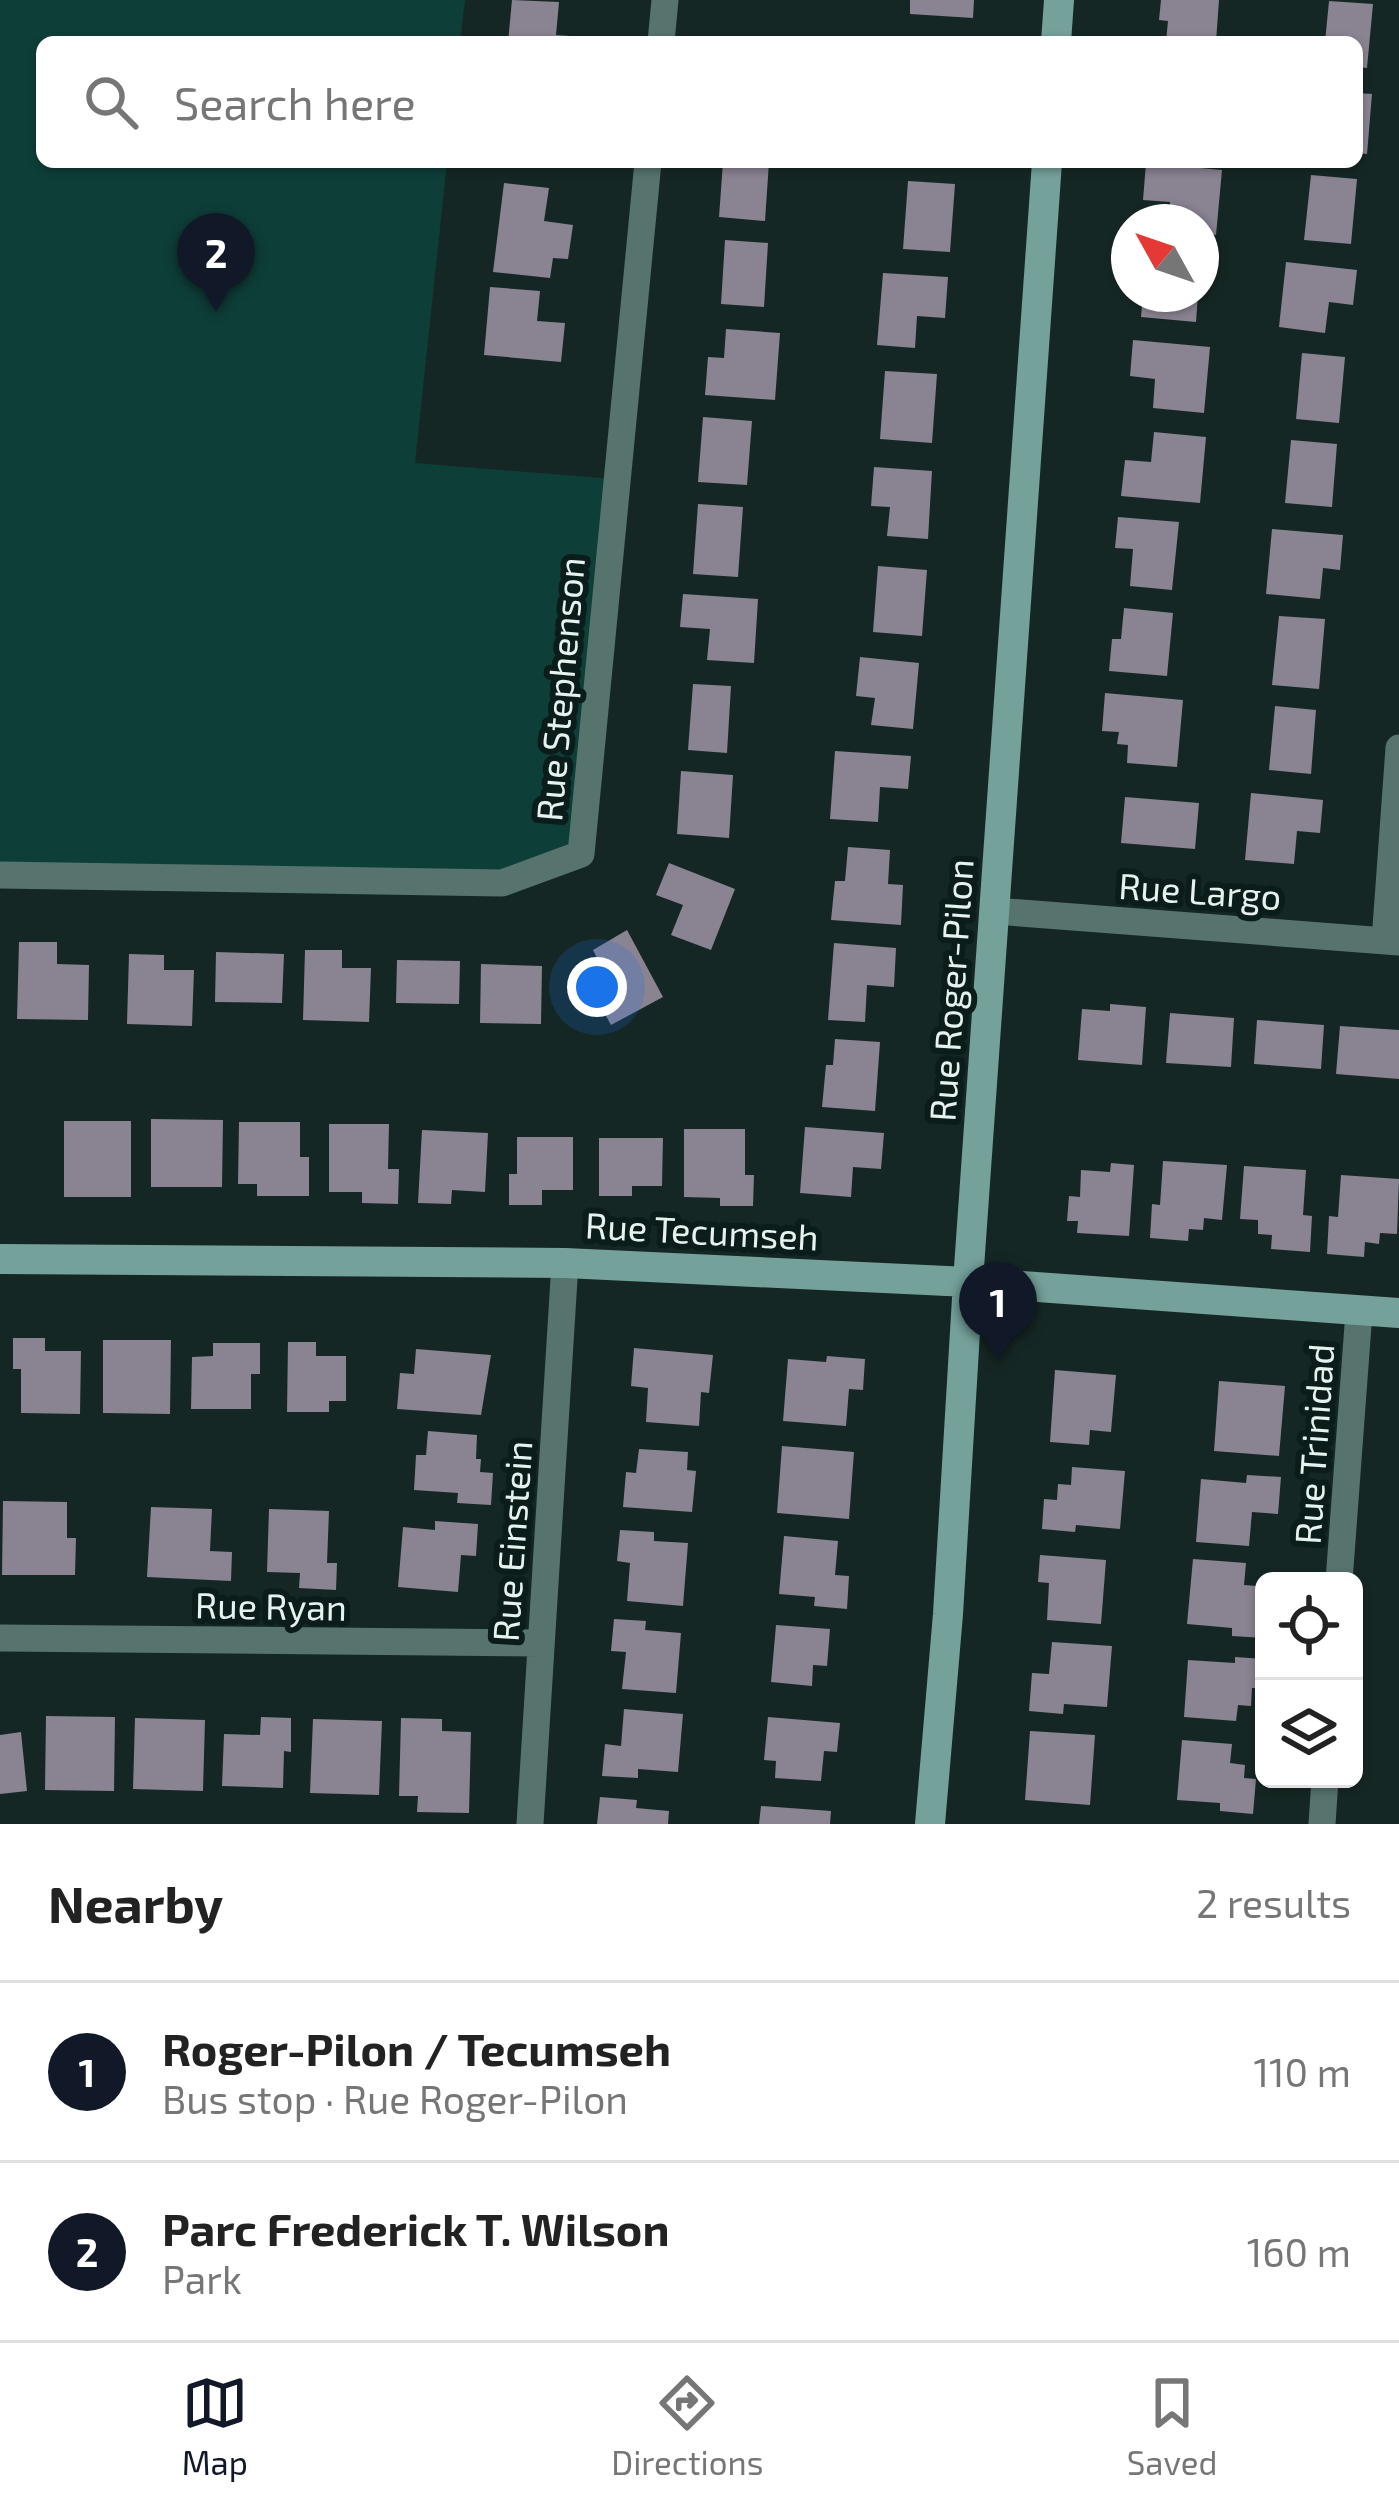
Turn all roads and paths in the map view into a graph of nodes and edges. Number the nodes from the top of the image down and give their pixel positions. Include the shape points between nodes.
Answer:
1 (665, 0) edge
2 (1059, 0) edge
3 (662, 36) edge
4 (1056, 36) edge
5 (647, 168) edge
6 (1047, 168) edge
7 (1399, 748) edge
8 (0, 875) edge
9 (994, 911) junction
10 (1392, 941) edge
11 (0, 1259) edge
12 (565, 1263) junction
13 (968, 1282) junction
14 (1358, 1312) junction
15 (1399, 1313) edge
16 (1340, 1572) edge
17 (0, 1638) edge
18 (541, 1643) junction
19 (1324, 1788) edge
20 (530, 1824) edge
21 (930, 1824) edge
22 (1322, 1824) edge

1 - 3 street
2 - 4 street
5 - 8 street, Rue Stephenson via 580,854 502,883
6 - 9 street, Rue Roger-Pilon
7 - 10 street
9 - 10 street, Rue Largo
9 - 13 street, Rue Roger-Pilon
11 - 12 street, Rue Tecumseh
12 - 13 street, Rue Tecumseh
12 - 18 street, Rue Einstein
13 - 14 street, Rue Tecumseh
13 - 21 street, Rue Roger-Pilon
14 - 15 street, Rue Tecumseh
14 - 16 street, Rue Trinidad
17 - 18 street, Rue Ryan
18 - 20 street, Rue Einstein
19 - 22 street

